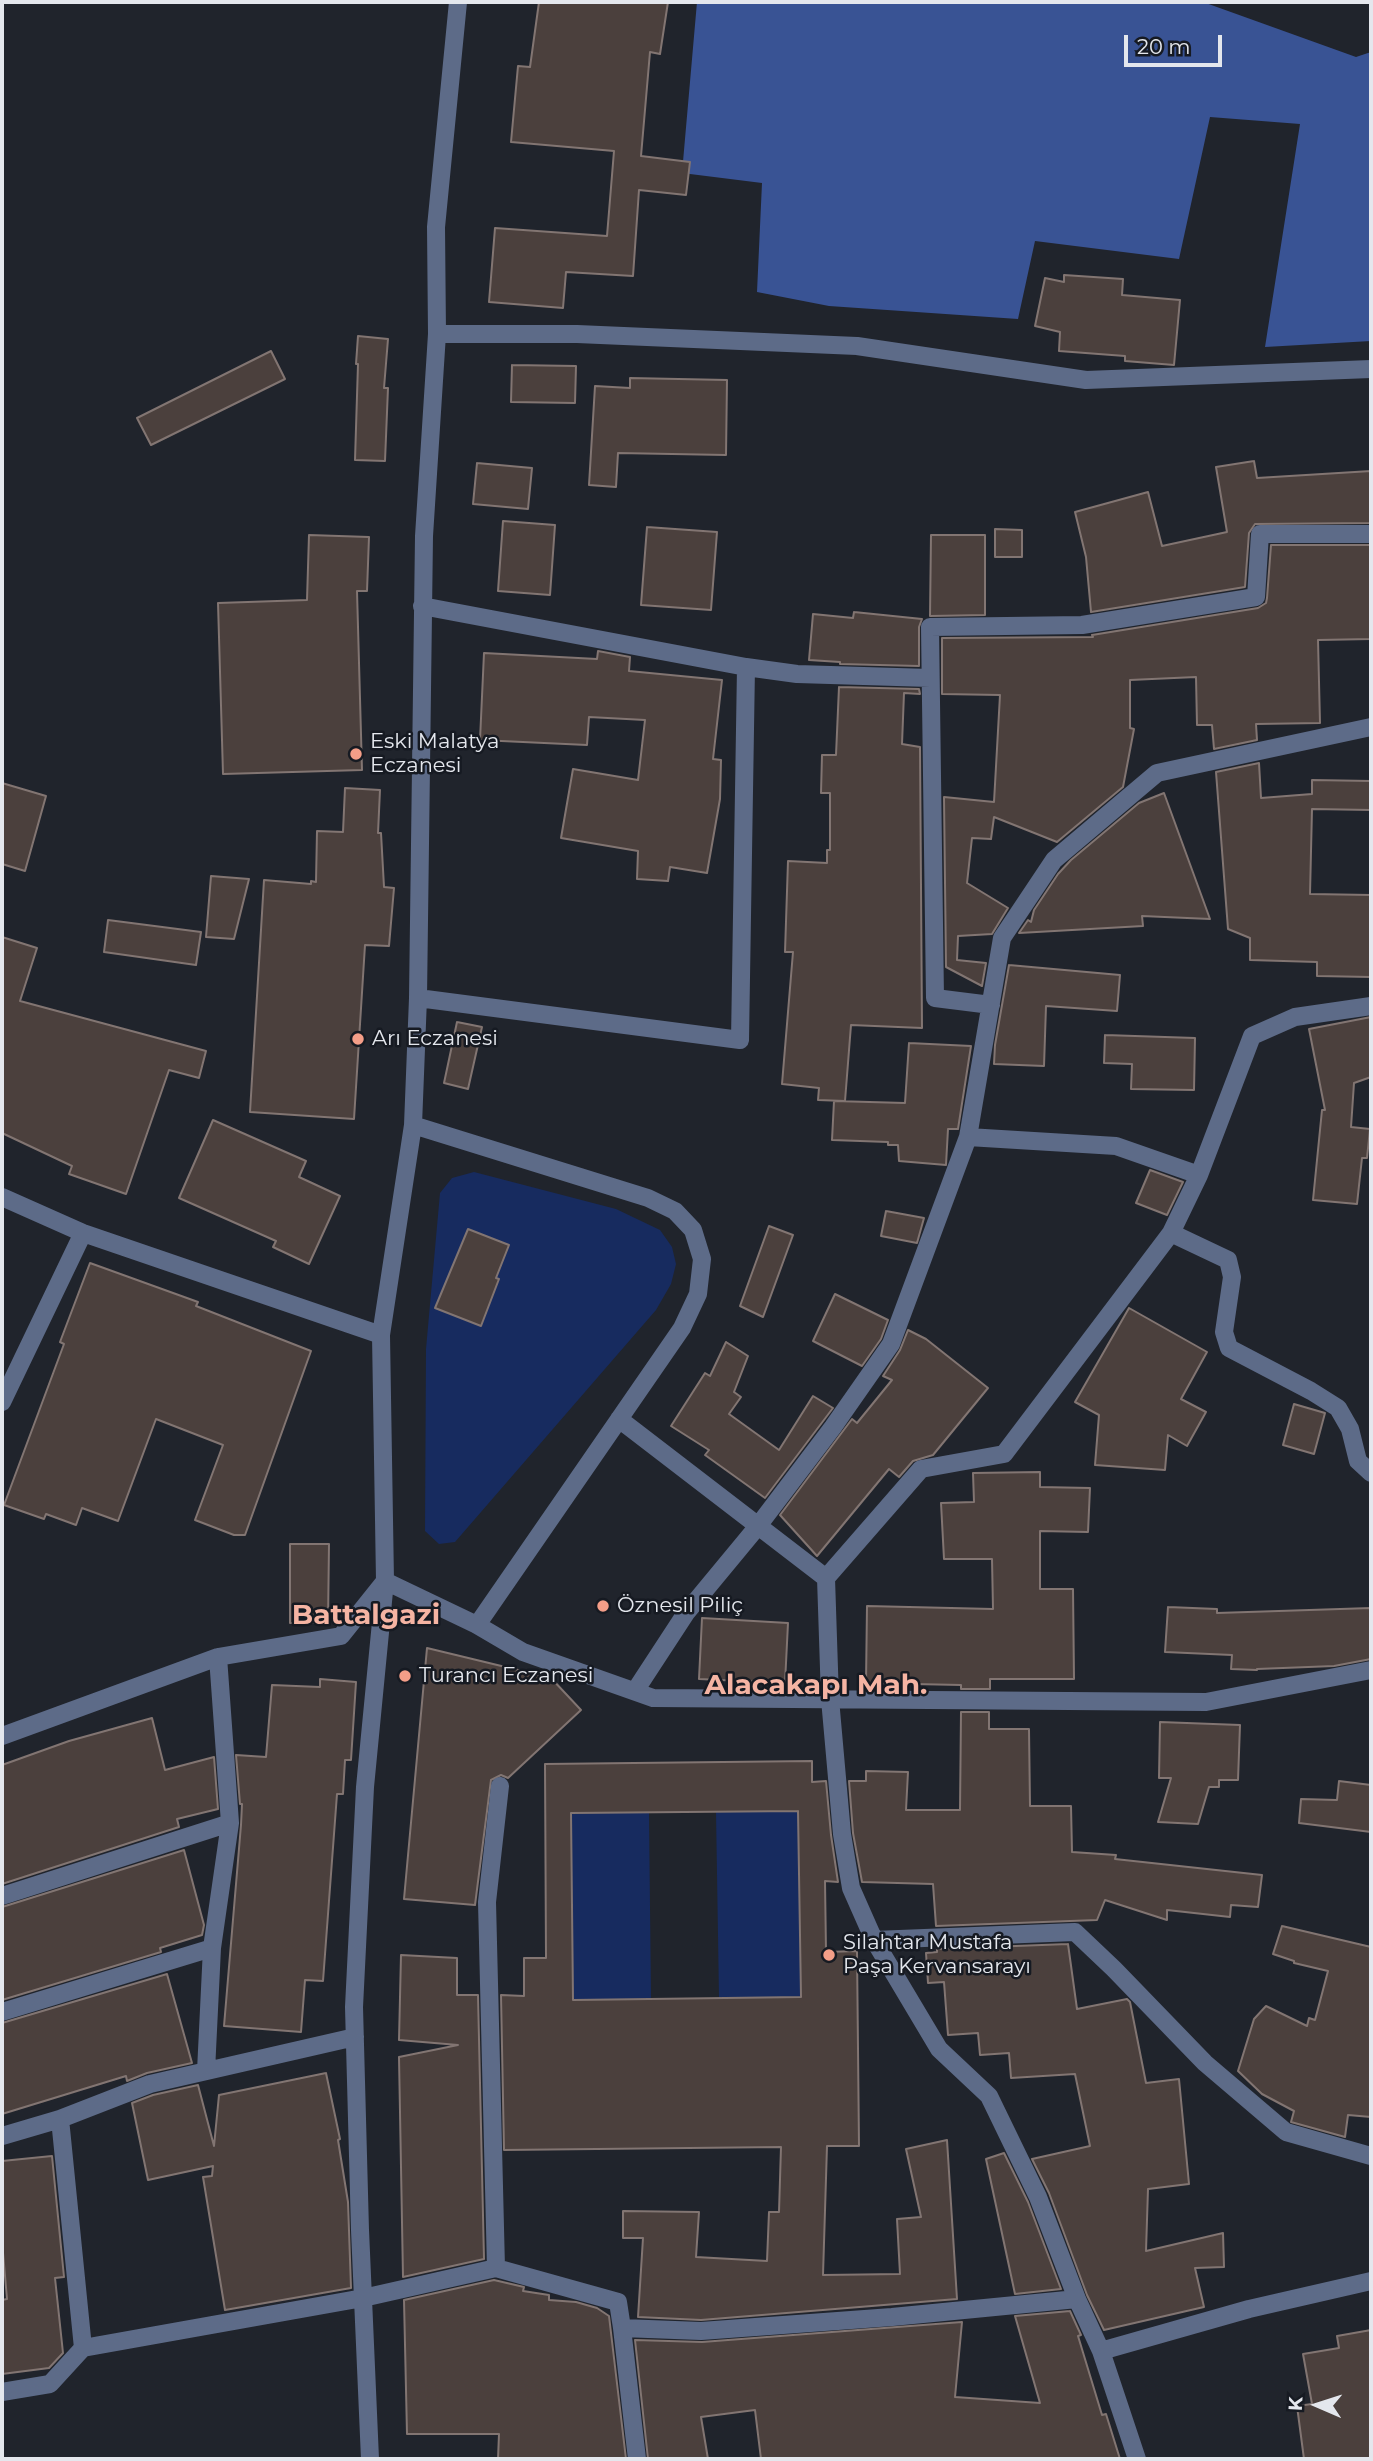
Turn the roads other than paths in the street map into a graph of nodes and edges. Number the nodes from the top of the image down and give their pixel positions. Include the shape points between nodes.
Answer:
1 (458, 2) edge
2 (438, 334) junction
3 (1371, 369) edge
4 (1371, 534) edge
5 (422, 606) junction
6 (746, 667) junction
7 (930, 678) junction
8 (1371, 727) edge
9 (418, 998) junction
10 (991, 1005) junction
11 (1371, 1006) edge
12 (413, 1125) junction
13 (968, 1137) junction
14 (1199, 1175) junction
15 (2, 1196) edge
16 (83, 1233) junction
17 (1171, 1233) junction
18 (381, 1335) junction
19 (2, 1402) edge
20 (620, 1419) junction
21 (1371, 1473) edge
22 (758, 1526) junction
23 (826, 1578) junction
24 (385, 1581) junction
25 (477, 1625) junction
26 (218, 1657) junction
27 (1371, 1670) edge
28 (635, 1692) junction
29 (830, 1699) junction
30 (2, 1736) edge
31 (500, 1786) dead end
32 (230, 1823) junction
33 (2, 1896) edge
34 (874, 1940) junction
35 (212, 1948) junction
36 (2, 2012) edge
37 (355, 2037) junction
38 (206, 2071) junction
39 (60, 2119) junction
40 (2, 2136) edge
41 (1371, 2155) edge
42 (496, 2268) junction
43 (1371, 2281) edge
44 (363, 2298) junction
45 (1077, 2299) junction
46 (621, 2328) junction
47 (83, 2348) junction
48 (1101, 2351) junction
49 (2, 2392) edge
50 (370, 2459) edge
51 (637, 2459) edge
52 (1137, 2459) edge

1 - 2 street via 436,227
2 - 3 street via 577,334 856,346 1086,380
2 - 5 street
4 - 7 street via 1260,534 1256,597 1082,625 930,627
5 - 6 street
5 - 9 street
6 - 7 street via 797,674
6 - 9 street via 740,1041
7 - 10 street via 936,998
8 - 10 street via 1157,773 1054,860 1002,938
9 - 12 street
10 - 13 street
11 - 14 street via 1295,1017 1252,1036
12 - 18 street
12 - 20 street via 649,1198 675,1211 693,1230 702,1259 698,1294 682,1328
13 - 14 street via 1116,1146
13 - 22 street via 891,1344
14 - 17 street
15 - 16 street
16 - 18 street
16 - 19 street
17 - 21 street via 1228,1259 1232,1277 1224,1332 1229,1348 1338,1408 1350,1429 1358,1461
17 - 23 street via 1004,1454 921,1469
18 - 24 street
20 - 22 street
20 - 25 street
22 - 23 street
22 - 28 street via 686,1613
23 - 29 street
24 - 25 street
24 - 26 street via 341,1636
24 - 37 street via 365,1787
25 - 28 street via 523,1652
26 - 30 street
26 - 32 street
27 - 29 street via 1206,1702
28 - 29 street via 653,1698
29 - 34 street via 851,1888
31 - 42 street via 487,1902
32 - 33 street
32 - 35 street
34 - 41 street via 1074,1932 1205,2063 1286,2132
34 - 45 street via 939,2049 989,2096 1038,2197
35 - 36 street
35 - 38 street
37 - 38 street
37 - 44 street
38 - 39 street via 150,2084
39 - 40 street
39 - 47 street
42 - 44 street
42 - 46 street via 618,2302
43 - 48 street via 1249,2309
44 - 47 street
44 - 50 street
45 - 46 street via 701,2331
45 - 48 street
46 - 51 street
47 - 49 street via 50,2384
48 - 52 street

